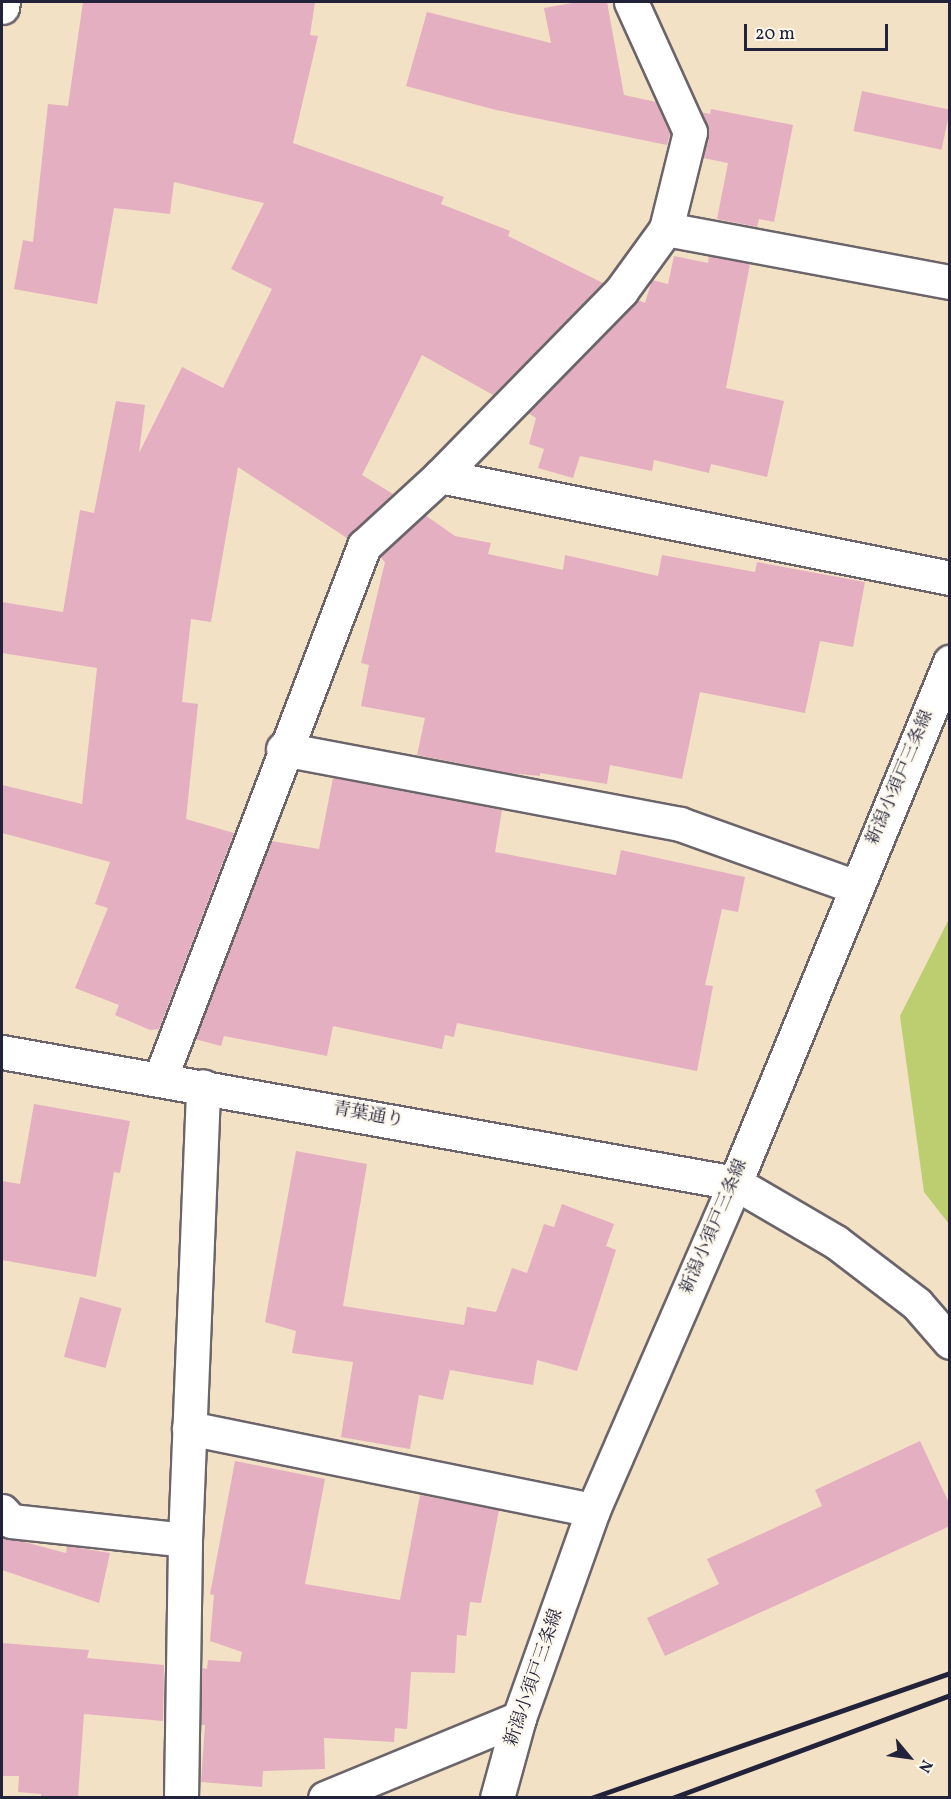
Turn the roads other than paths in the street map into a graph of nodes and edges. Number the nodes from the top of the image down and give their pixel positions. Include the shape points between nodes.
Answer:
1 (3, 2) edge
2 (631, 2) edge
3 (2, 7) edge
4 (666, 229) junction
5 (950, 282) edge
6 (440, 476) junction
7 (950, 578) edge
8 (950, 662) edge
9 (283, 750) junction
10 (856, 887) junction
11 (2, 1052) edge
12 (160, 1079) junction
13 (203, 1086) junction
14 (735, 1183) junction
15 (950, 1342) edge
16 (189, 1428) junction
17 (593, 1510) junction
18 (2, 1511) edge
19 (185, 1540) junction
20 (519, 1718) junction
21 (182, 1797) edge
22 (325, 1797) edge
23 (497, 1797) edge

1 - 3 street
2 - 4 street via 690,132
4 - 5 street
4 - 6 street via 621,291
6 - 7 street
6 - 9 street via 364,546
8 - 10 street, 新潟小須戸三条線
9 - 10 street via 680,824
9 - 12 street
10 - 14 street, 新潟小須戸三条線
11 - 12 street, 青葉通り
12 - 13 street, 青葉通り
13 - 14 street, 青葉通り
13 - 16 street
14 - 15 street, 青葉通り via 836,1242 917,1304
14 - 17 street, 新潟小須戸三条線
16 - 17 street
16 - 19 street
17 - 20 street, 新潟小須戸三条線
18 - 19 street via 11,1521
19 - 21 street
20 - 22 street
20 - 23 street, 新潟小須戸三条線

